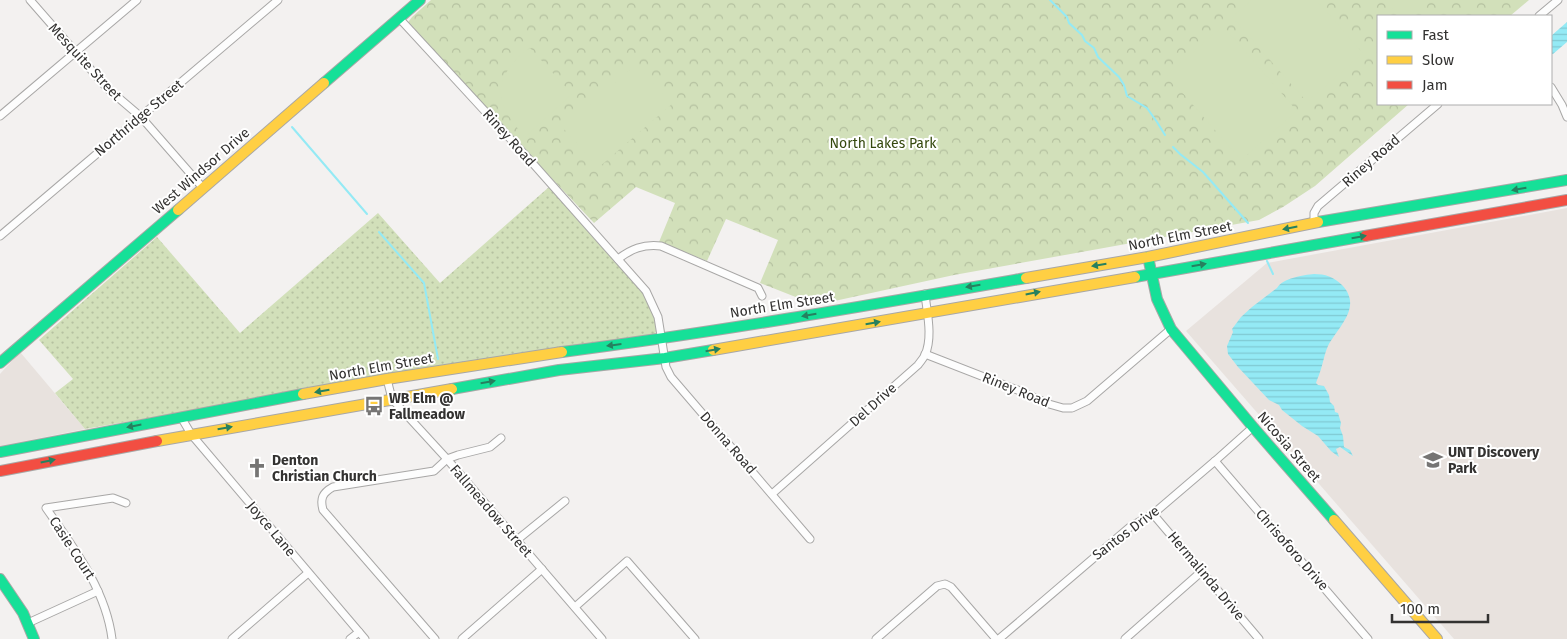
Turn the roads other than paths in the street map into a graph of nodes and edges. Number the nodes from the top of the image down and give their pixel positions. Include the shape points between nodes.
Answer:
1 (30, 0) edge
2 (137, 0) edge
3 (278, 0) edge
4 (420, 0) edge
5 (1558, 0) edge
6 (1540, 15) edge
7 (399, 18) junction
8 (75, 53) junction
9 (1552, 89) edge
10 (1437, 105) edge
11 (0, 116) edge
12 (141, 117) junction
13 (1567, 117) edge
14 (1567, 180) edge
15 (202, 188) junction
16 (1567, 200) edge
17 (1314, 223) junction
18 (0, 236) edge
19 (1148, 257) junction
20 (618, 259) junction
21 (1150, 274) junction
22 (926, 294) junction
23 (762, 296) dead end
24 (927, 313) junction
25 (1171, 329) junction
26 (662, 338) junction
27 (926, 354) junction
28 (665, 358) junction
29 (0, 363) edge
30 (387, 379) junction
31 (392, 399) junction
32 (182, 416) junction
33 (1253, 427) junction
34 (191, 434) junction
35 (501, 438) dead end
36 (0, 452) edge
37 (447, 459) junction
38 (1215, 462) junction
39 (0, 471) edge
40 (772, 494) junction
41 (566, 501) dead end
42 (126, 503) dead end
43 (1154, 514) junction
44 (810, 539) dead end
45 (517, 540) junction
46 (542, 570) junction
47 (1202, 572) junction
48 (308, 573) junction
49 (0, 579) edge
50 (98, 591) junction
51 (575, 607) junction
52 (28, 623) junction
53 (359, 632) junction
54 (1256, 638) edge
55 (34, 639) edge
56 (112, 639) edge
57 (232, 639) edge
58 (350, 639) edge
59 (365, 639) edge
60 (435, 639) edge
61 (462, 639) edge
62 (602, 639) edge
63 (695, 639) edge
64 (876, 639) edge
65 (997, 639) edge
66 (1126, 639) edge
67 (1368, 639) edge
68 (1437, 639) edge

1 - 8 street, Mesquite Street
2 - 8 street
3 - 12 street, Northridge Street
4 - 7 main road, West Windsor Drive
5 - 6 street
7 - 15 main road, West Windsor Drive
7 - 20 street, Riney Road
8 - 11 street
8 - 12 street, Mesquite Street via 107,88
9 - 13 street
10 - 17 street, Riney Road via 1318,206
12 - 15 street, Mesquite Street
12 - 18 street, Northridge Street
14 -> 17 main road, North Elm Street
15 - 29 main road, West Windsor Drive
21 -> 16 main road
17 -> 19 main road, North Elm Street
19 - 21 main road, Nicosia Street
19 -> 22 main road, North Elm Street
20 - 23 street via 641,246 661,246 758,288
20 - 26 street, Riney Road via 650,298
24 -> 21 main road
21 - 25 main road, Nicosia Street
22 - 24 street
22 -> 26 main road, North Elm Street
24 - 27 street
28 -> 24 main road
25 - 27 street, Riney Road via 1087,401 1072,408 1049,404
25 - 33 main road, Nicosia Street
26 - 28 street, Donna Road
26 -> 30 main road, North Elm Street
27 - 40 street, Del Drive via 911,372
31 -> 28 main road via 559,370
28 - 40 street, Donna Road via 667,370 677,384
30 - 31 street, Fallmeadow Street
30 -> 32 main road, North Elm Street
34 -> 31 main road
31 - 37 street, Fallmeadow Street
32 - 34 street, Joyce Lane
32 -> 36 main road, North Elm Street
33 - 38 street, Santos Drive
33 - 68 main road, Nicosia Street
39 -> 34 main road
34 - 48 street, Joyce Lane
35 - 37 street via 490,447
37 - 45 street, Fallmeadow Street
37 - 60 street via 434,471 333,487 321,496 323,510
38 - 43 street, Santos Drive
38 - 67 street, Chrisoforo Drive
40 - 44 street, Donna Road
41 - 45 street
42 - 50 street, Casie Court via 113,498 46,508
43 - 47 street, Hermalinda Drive
43 - 65 street, Santos Drive via 1130,528
45 - 46 street, Fallmeadow Street
46 - 51 street, Fallmeadow Street
46 - 61 street
47 - 54 street, Hermalinda Drive
47 - 66 street
48 - 53 street, Joyce Lane
48 - 57 street
49 - 52 main road
50 - 52 street
50 - 56 street, Casie Court
51 - 62 street, Fallmeadow Street
51 - 63 street via 627,561
52 - 55 main road
53 - 58 street
53 - 59 street, Joyce Lane
64 - 65 street via 937,586 945,584

